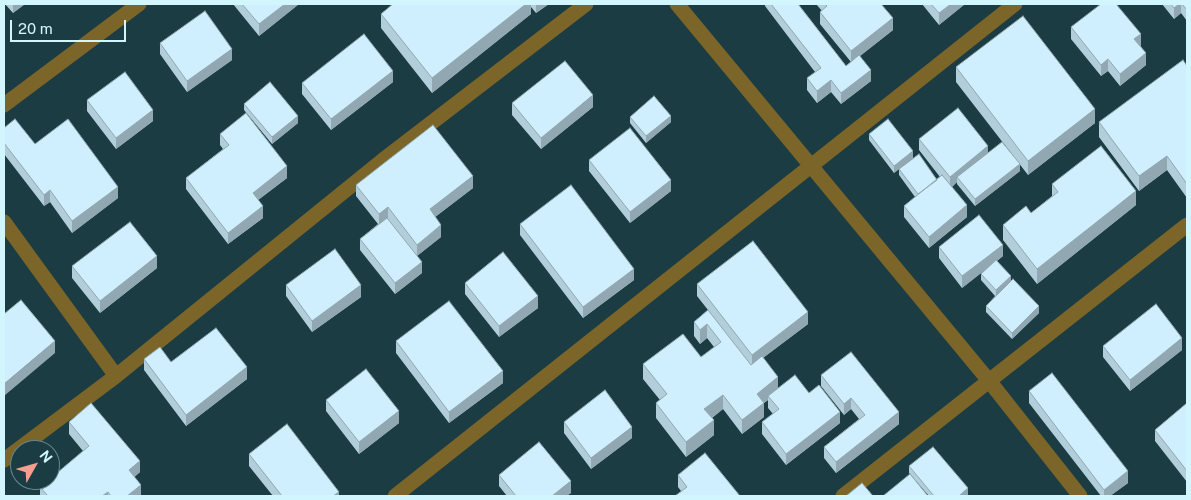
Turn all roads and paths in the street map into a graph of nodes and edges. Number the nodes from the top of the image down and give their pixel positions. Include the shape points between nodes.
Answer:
1 (139, 4) edge
2 (586, 4) edge
3 (678, 4) edge
4 (1016, 4) edge
5 (4, 106) edge
6 (811, 166) junction
7 (4, 222) edge
8 (1187, 225) edge
9 (116, 376) junction
10 (990, 382) junction
11 (4, 460) edge
12 (396, 496) edge
13 (843, 496) edge
14 (1080, 496) edge

1 - 5 street
2 - 9 street via 383,160
3 - 6 street
4 - 6 street
6 - 10 street
6 - 12 street
7 - 9 street
8 - 10 street
9 - 11 street
10 - 13 street
10 - 14 street

